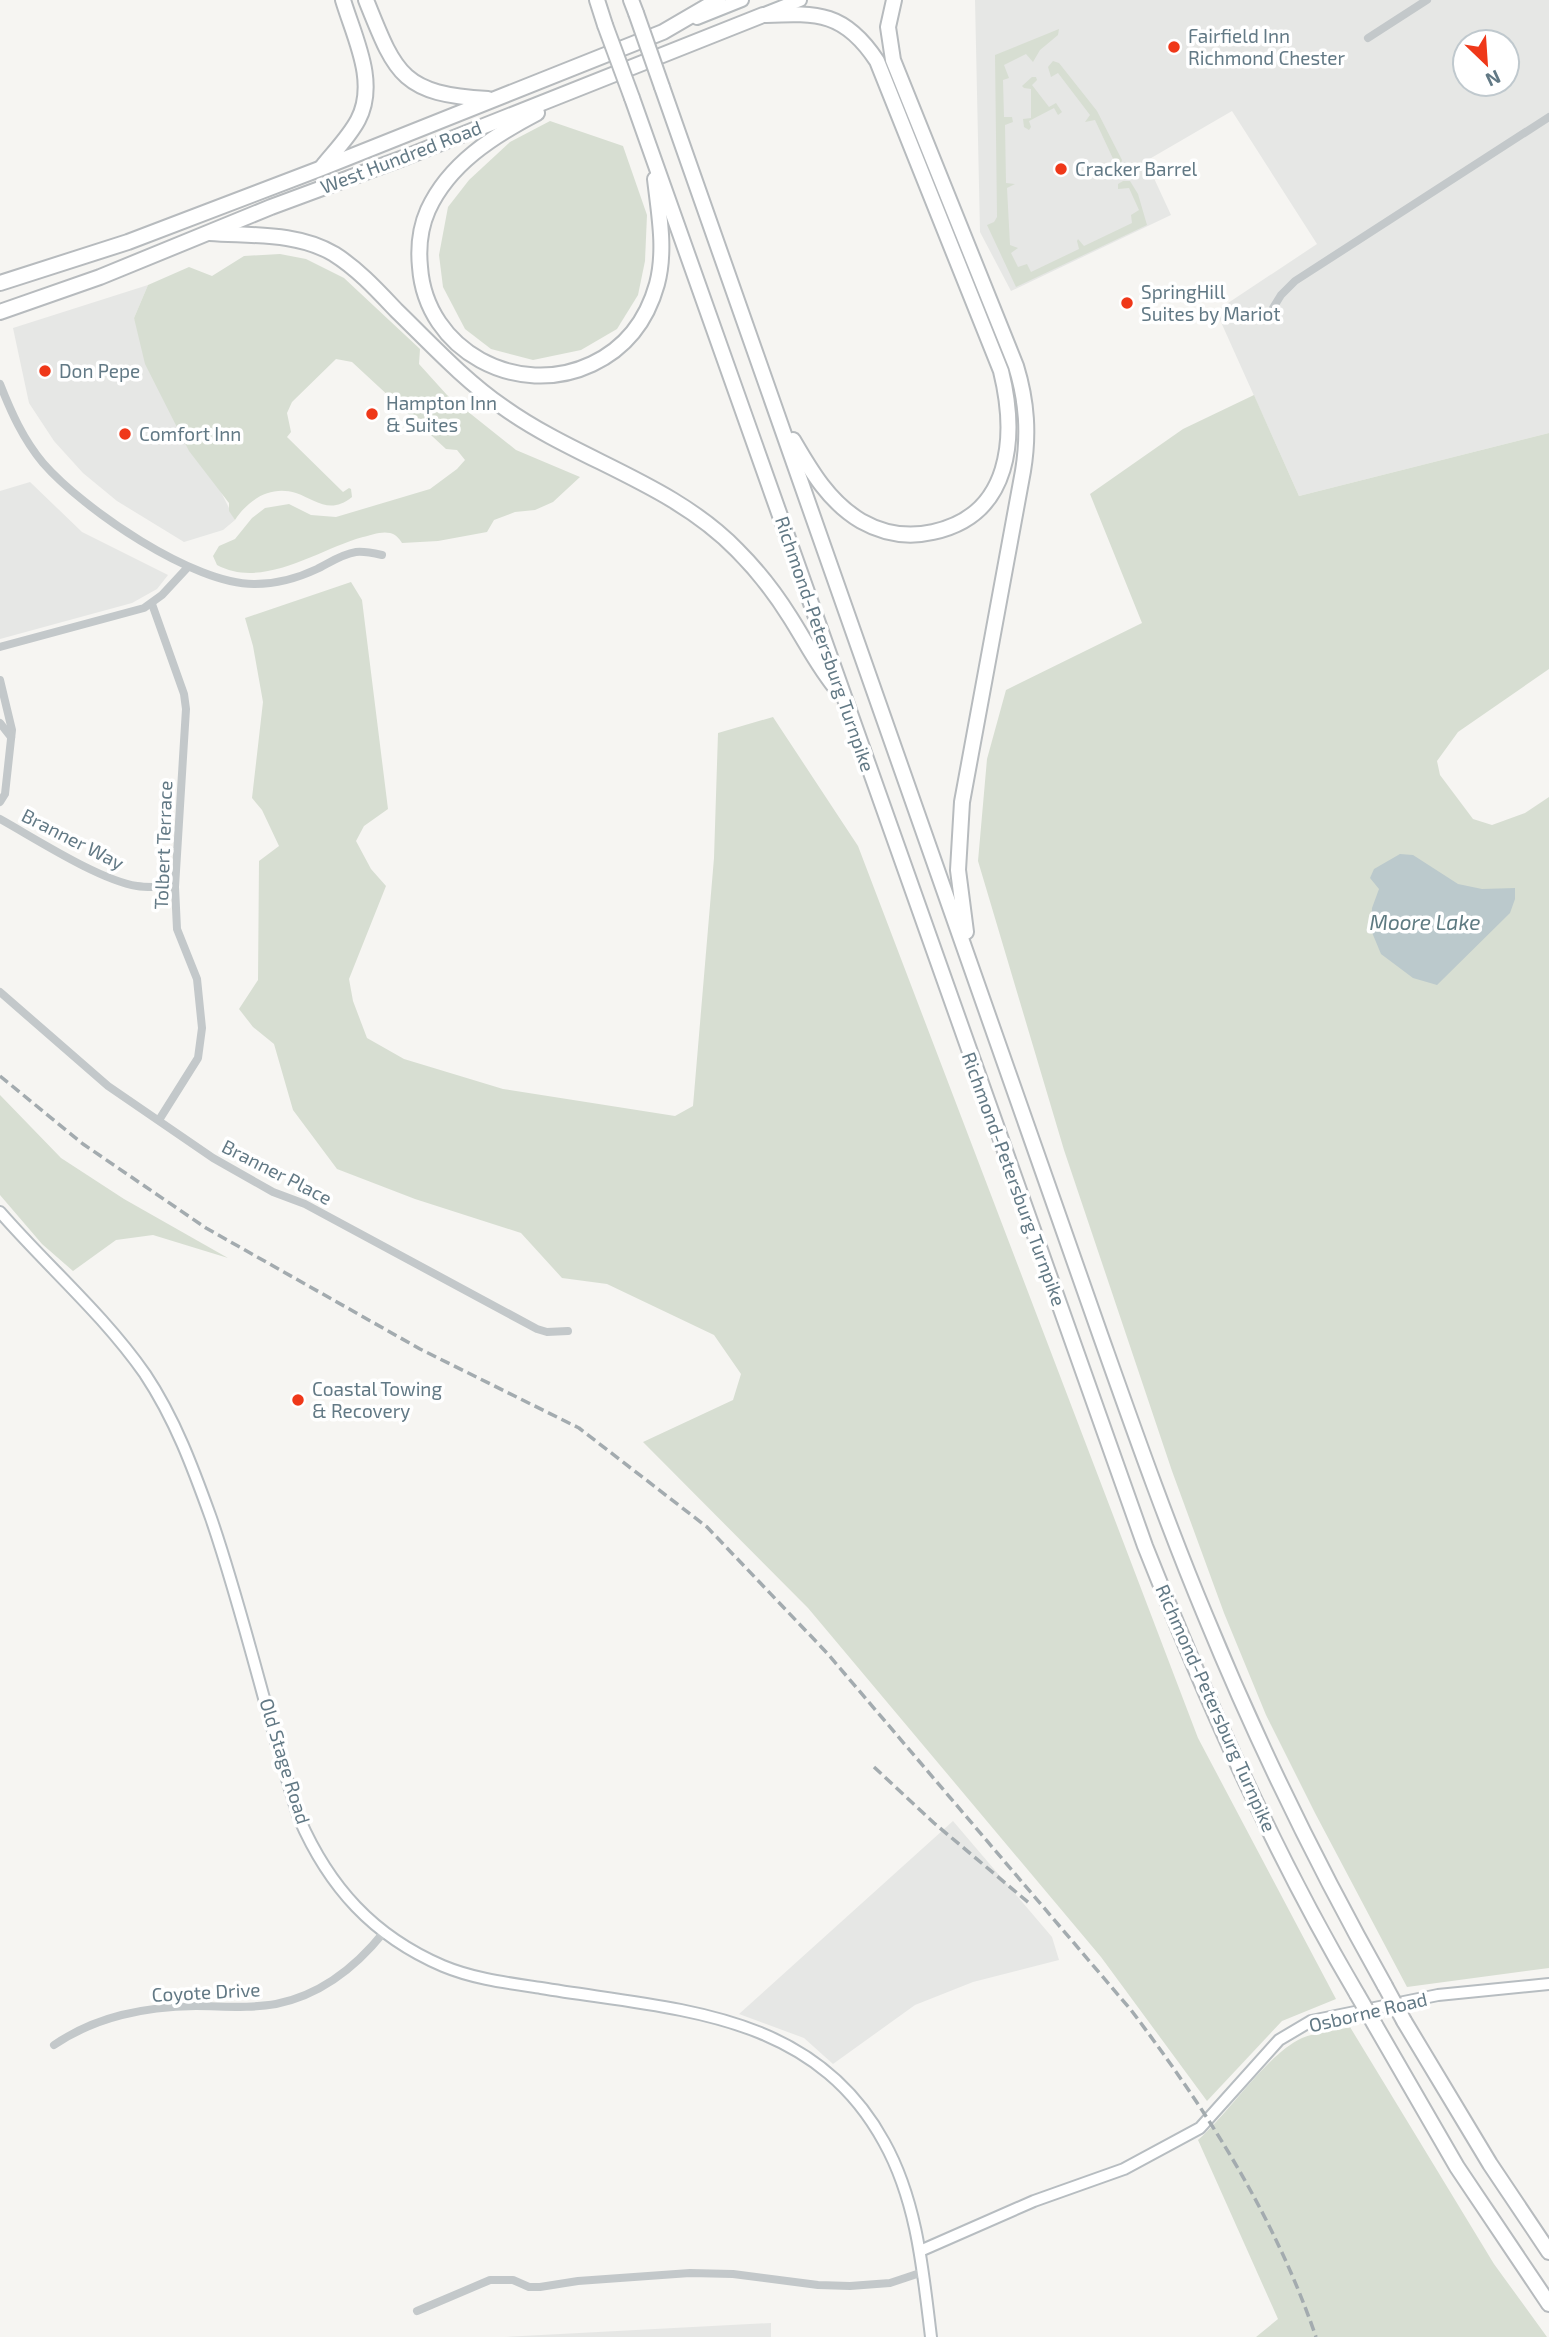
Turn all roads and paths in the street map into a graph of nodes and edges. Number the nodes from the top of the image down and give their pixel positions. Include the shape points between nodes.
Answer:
1 (343, 0) edge
2 (366, 0) edge
3 (597, 0) edge
4 (718, 0) edge
5 (742, 0) edge
6 (800, 0) edge
7 (894, 0) edge
8 (1427, 0) edge
9 (633, 7) edge
10 (763, 15) junction
11 (663, 32) junction
12 (1368, 38) dead end
13 (600, 79) junction
14 (493, 100) junction
15 (1549, 117) edge
16 (653, 157) junction
17 (321, 168) junction
18 (205, 233) junction
19 (3, 284) edge
20 (1273, 308) dead end
21 (0, 312) edge
22 (0, 384) edge
23 (776, 412) junction
24 (382, 555) dead end
25 (188, 567) junction
26 (152, 604) junction
27 (0, 648) edge
28 (0, 680) edge
29 (844, 698) junction
30 (0, 723) edge
31 (11, 737) junction
32 (0, 802) edge
33 (0, 820) edge
34 (175, 887) junction
35 (971, 964) junction
36 (0, 992) edge
37 (159, 1120) junction
38 (0, 1212) edge
39 (568, 1331) dead end
40 (384, 1932) junction
41 (1549, 1984) edge
42 (54, 2045) dead end
43 (920, 2251) junction
44 (1549, 2252) edge
45 (923, 2272) junction
46 (1549, 2304) edge
47 (418, 2311) dead end
48 (931, 2337) edge

1 - 17 highway via 366,75 367,94 357,122
2 - 14 highway via 388,53 406,76 440,95
3 - 16 highway, Richmond-Petersburg Turnpike, bridge
4 - 11 highway
5 - 11 main road, West Hundred Road
6 - 10 main road, West Hundred Road
7 - 35 highway via 888,27 893,60 1016,366 1026,406 1027,450 959,823 958,870
8 - 12 street
9 - 23 highway, Richmond-Petersburg Turnpike, bridge
10 - 13 highway, West Hundred Road
10 - 23 highway via 808,13 833,19 860,38 877,61 1001,371 1009,414 1007,456 996,488 964,520 919,535 888,533 860,520 830,496
11 - 14 highway, West Hundred Road
13 - 16 highway via 486,144 461,164 437,193 423,223 419,254 423,288 445,332 485,364 532,376 570,372 615,350 636,329 657,283 661,236
13 - 18 highway, West Hundred Road
14 - 17 highway, West Hundred Road
15 - 20 street via 1295,281
16 - 29 highway, Richmond-Petersburg Turnpike
17 - 19 highway, West Hundred Road
18 - 21 highway, West Hundred Road
18 - 29 highway via 281,236 333,254 505,409 700,519 767,584 823,674
22 - 25 street via 17,425 60,481 103,516
23 - 35 highway, Richmond-Petersburg Turnpike
24 - 25 street via 356,552 276,583 215,578
25 - 26 street
26 - 27 street
26 - 34 street, Tolbert Terrace via 186,709
28 - 31 street
29 - 46 highway, Richmond-Petersburg Turnpike, bridge via 1179,1632 1294,1879 1357,1994 1450,2155
30 - 31 street
31 - 32 street via 5,794
33 - 34 street, Branner Way via 122,882
34 - 37 street, Tolbert Terrace via 177,929 197,979 202,1028 198,1058
35 - 44 highway, Richmond-Petersburg Turnpike, bridge via 1146,1463 1240,1698 1318,1861 1404,2021
36 - 37 street, Branner Place via 108,1086
37 - 39 street, Branner Place via 254,1182 304,1203 537,1329
38 - 40 street, Old Stage Road via 124,1346 164,1406 194,1469 216,1533 299,1818 333,1881
40 - 42 street, Coyote Drive via 344,1973 291,2000 252,2007 193,2006 123,2014 89,2024
40 - 43 street, Old Stage Road via 422,1956 468,1975 713,2017 789,2045 844,2086 872,2122 898,2172
41 - 43 street, Osborne Road via 1438,1995 1311,2021 1279,2040 1200,2128 1124,2169 1034,2201
43 - 45 street, Old Stage Road
45 - 47 street via 890,2283 850,2286 712,2274 647,2275 540,2287 490,2280
45 - 48 street, Old Stage Road

